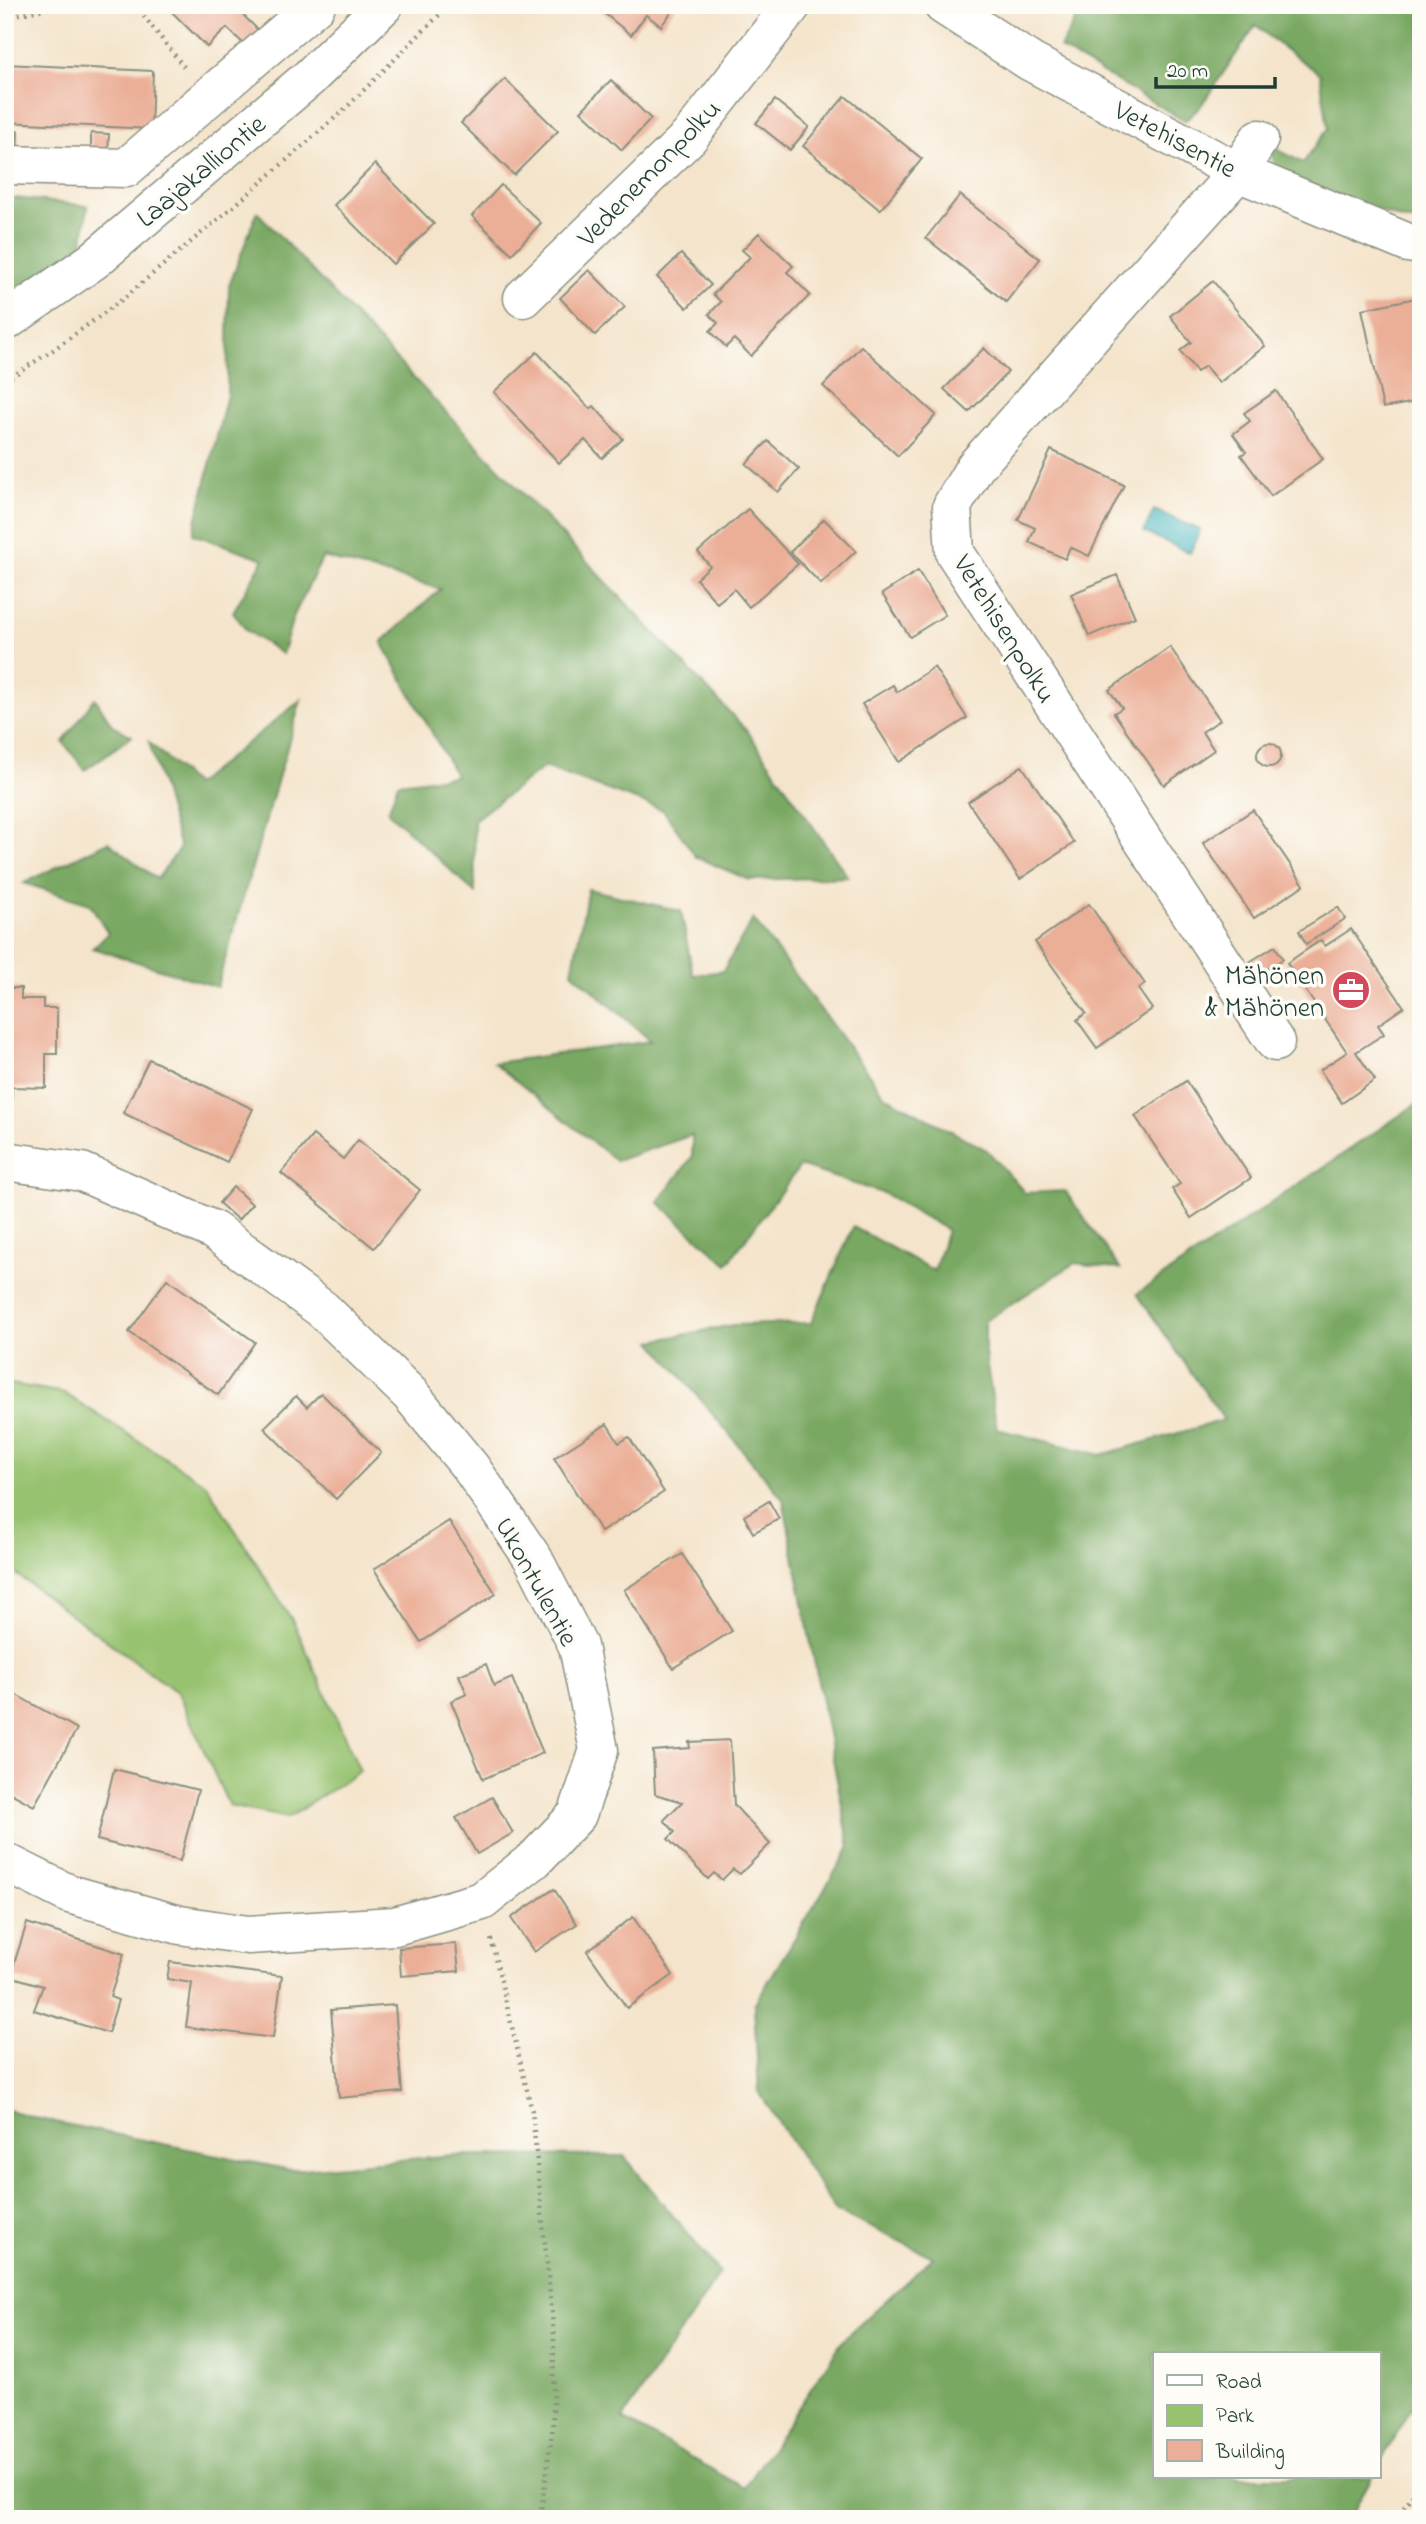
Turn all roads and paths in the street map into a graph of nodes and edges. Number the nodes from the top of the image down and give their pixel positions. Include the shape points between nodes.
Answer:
1 (65, 5) edge
2 (135, 5) edge
3 (316, 5) edge
4 (384, 5) edge
5 (449, 5) edge
6 (792, 5) edge
7 (943, 5) edge
8 (5, 18) edge
9 (209, 98) junction
10 (1259, 139) dead end
11 (5, 165) edge
12 (1238, 172) junction
13 (1421, 245) edge
14 (523, 298) dead end
15 (5, 322) edge
16 (5, 381) edge
17 (1275, 1042) dead end
18 (5, 1161) edge
19 (5, 1862) edge
20 (482, 1901) junction
21 (1421, 2482) edge
22 (540, 2519) edge
23 (1396, 2519) edge

1 - 8 path
2 - 9 path
3 - 9 street
4 - 15 street, Laajakalliontie via 309,78 93,261
5 - 16 path via 345,109 242,200 119,302
6 - 14 street, Vedenemonpolku via 689,137
7 - 12 street, Vetehisentie via 1031,62
9 - 11 street via 126,168
10 - 12 street, Vetehisenpolku
12 - 13 street, Vetehisentie
12 - 17 street, Vetehisenpolku via 975,467 952,506 955,553
18 - 20 street, Ukontulentie via 82,1172 213,1230 322,1309 410,1394 471,1468 534,1560 578,1646 599,1750 577,1815 535,1859
19 - 20 street, Ukontulentie via 69,1894 180,1925 248,1936 395,1926
20 - 22 path via 532,2111 554,2336 553,2426
21 - 23 path

